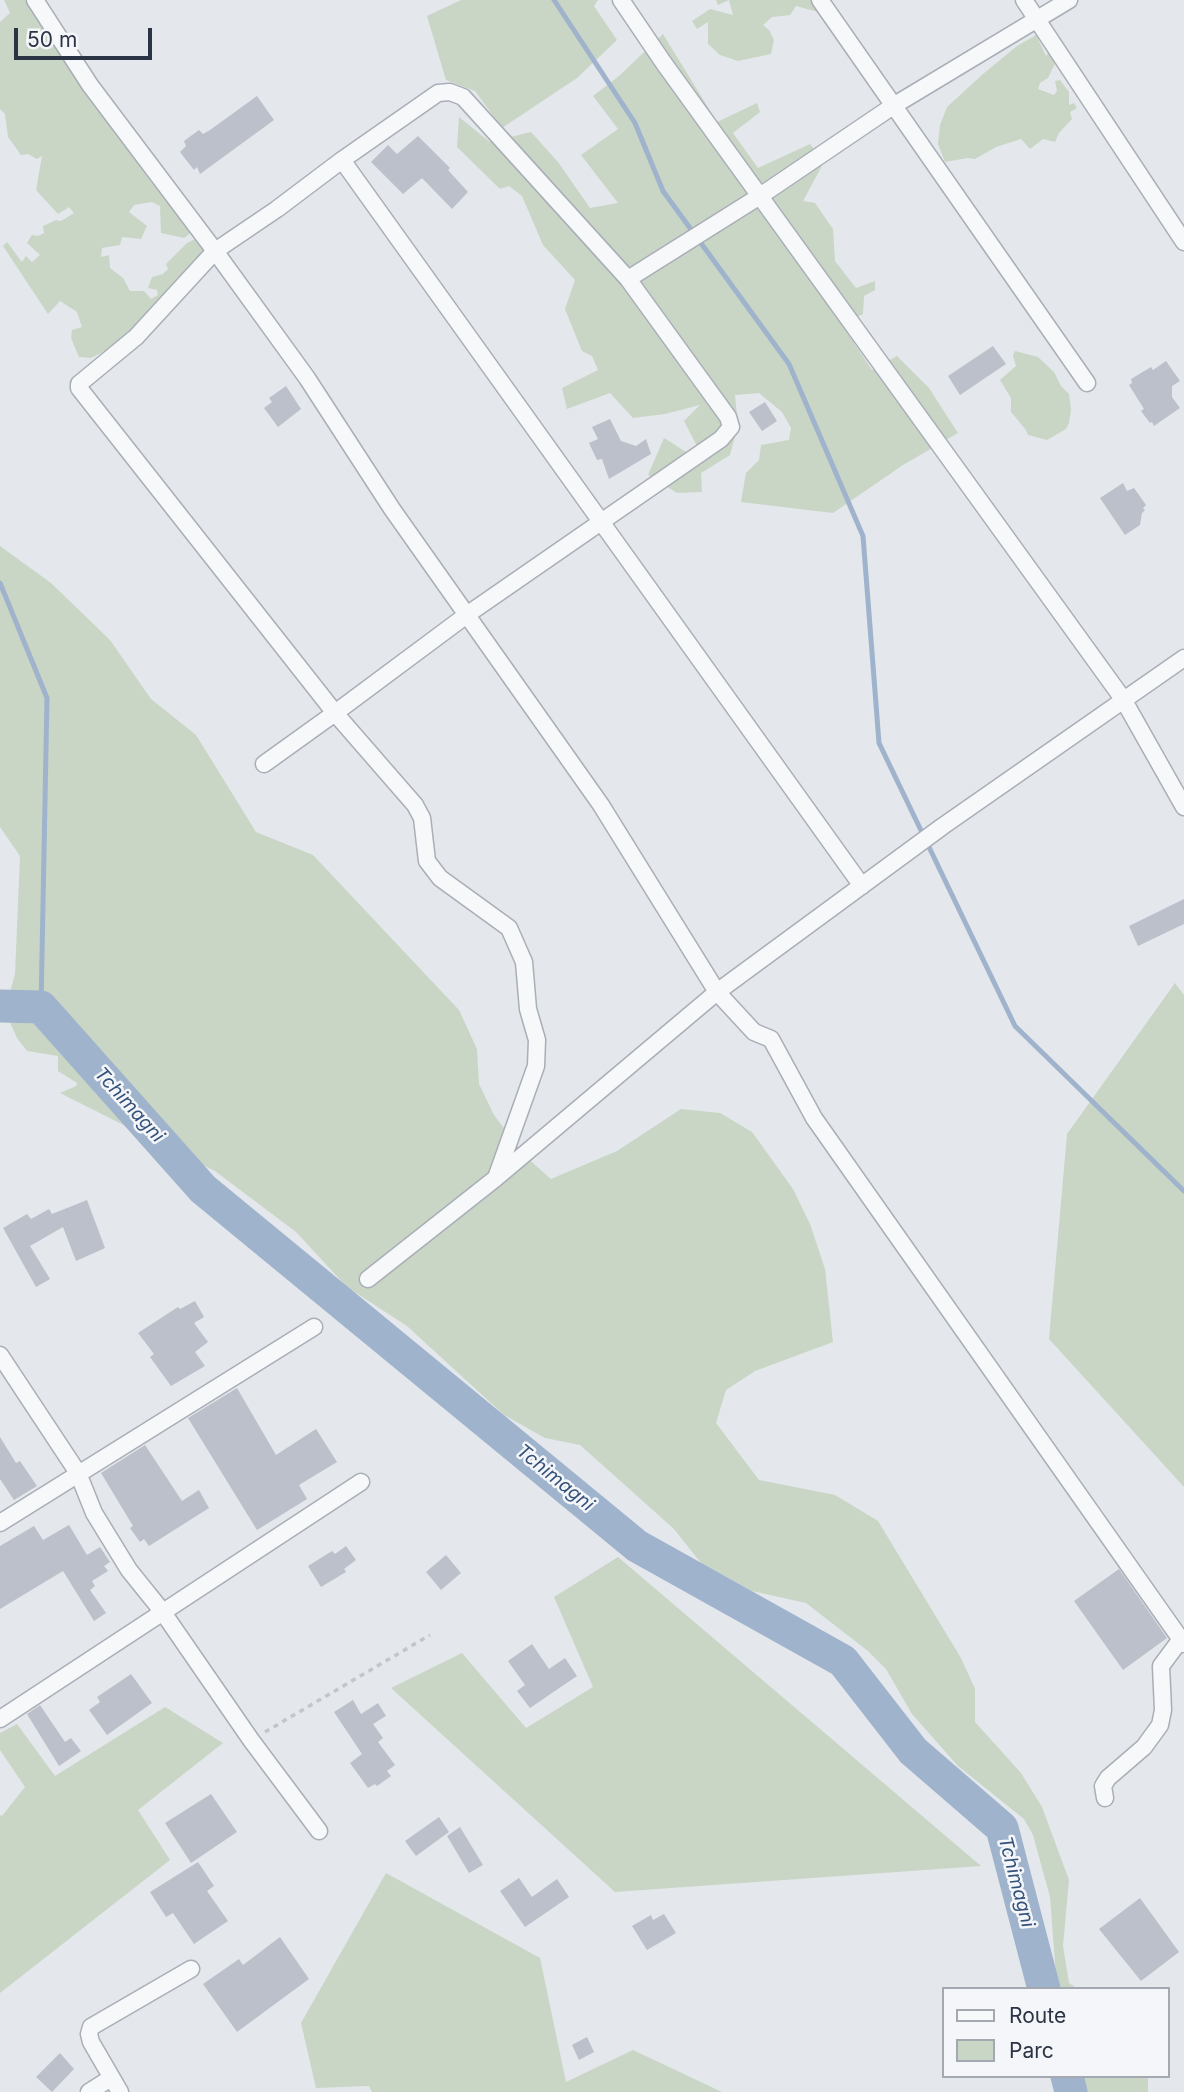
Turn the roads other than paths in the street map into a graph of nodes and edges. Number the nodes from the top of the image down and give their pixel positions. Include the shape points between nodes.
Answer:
1 (34, 0) edge
2 (621, 0) edge
3 (820, 0) edge
4 (1024, 0) edge
5 (1069, 0) edge
6 (1038, 20) junction
7 (893, 106) junction
8 (342, 160) junction
9 (760, 196) junction
10 (1184, 242) edge
11 (215, 251) junction
12 (628, 279) junction
13 (1087, 383) dead end
14 (603, 522) junction
15 (468, 614) junction
16 (1184, 659) edge
17 (1123, 699) junction
18 (335, 713) junction
19 (264, 764) dead end
20 (1184, 807) edge
21 (862, 886) junction
22 (718, 992) junction
23 (496, 1178) junction
24 (368, 1279) dead end
25 (314, 1328) dead end
26 (0, 1354) edge
27 (79, 1473) junction
28 (361, 1482) dead end
29 (0, 1523) edge
30 (162, 1611) junction
31 (1183, 1642) edge
32 (0, 1719) edge
33 (1105, 1798) dead end
34 (319, 1831) dead end
35 (191, 1969) dead end
36 (111, 2078) junction
37 (89, 2092) edge
38 (120, 2092) edge

1 - 11 street via 90,85
2 - 9 street
3 - 7 street
4 - 6 street
5 - 6 street
6 - 7 street
6 - 10 street
7 - 9 street
7 - 13 street
8 - 11 street
8 - 12 street via 438,93 463,97
8 - 14 street
9 - 12 street
9 - 17 street
11 - 15 street
11 - 18 street via 136,337 80,381 79,388
12 - 14 street via 732,427
14 - 15 street
14 - 21 street
15 - 18 street
15 - 22 street via 601,805
16 - 17 street
17 - 20 street
17 - 21 street
18 - 19 street
18 - 23 street via 415,805 422,818 427,861 440,878 509,928 520,949 537,1040 536,1066
21 - 22 street
22 - 23 street
22 - 31 street via 754,1031 771,1039 814,1118
23 - 24 street
25 - 27 street
26 - 27 street
27 - 29 street
27 - 30 street via 94,1513 128,1570
28 - 30 street
30 - 32 street
30 - 34 street
31 - 33 street via 1161,1666 1164,1710 1160,1725 1144,1747 1108,1778 1103,1786
35 - 36 street via 91,2027 91,2042
36 - 37 street
36 - 38 street

